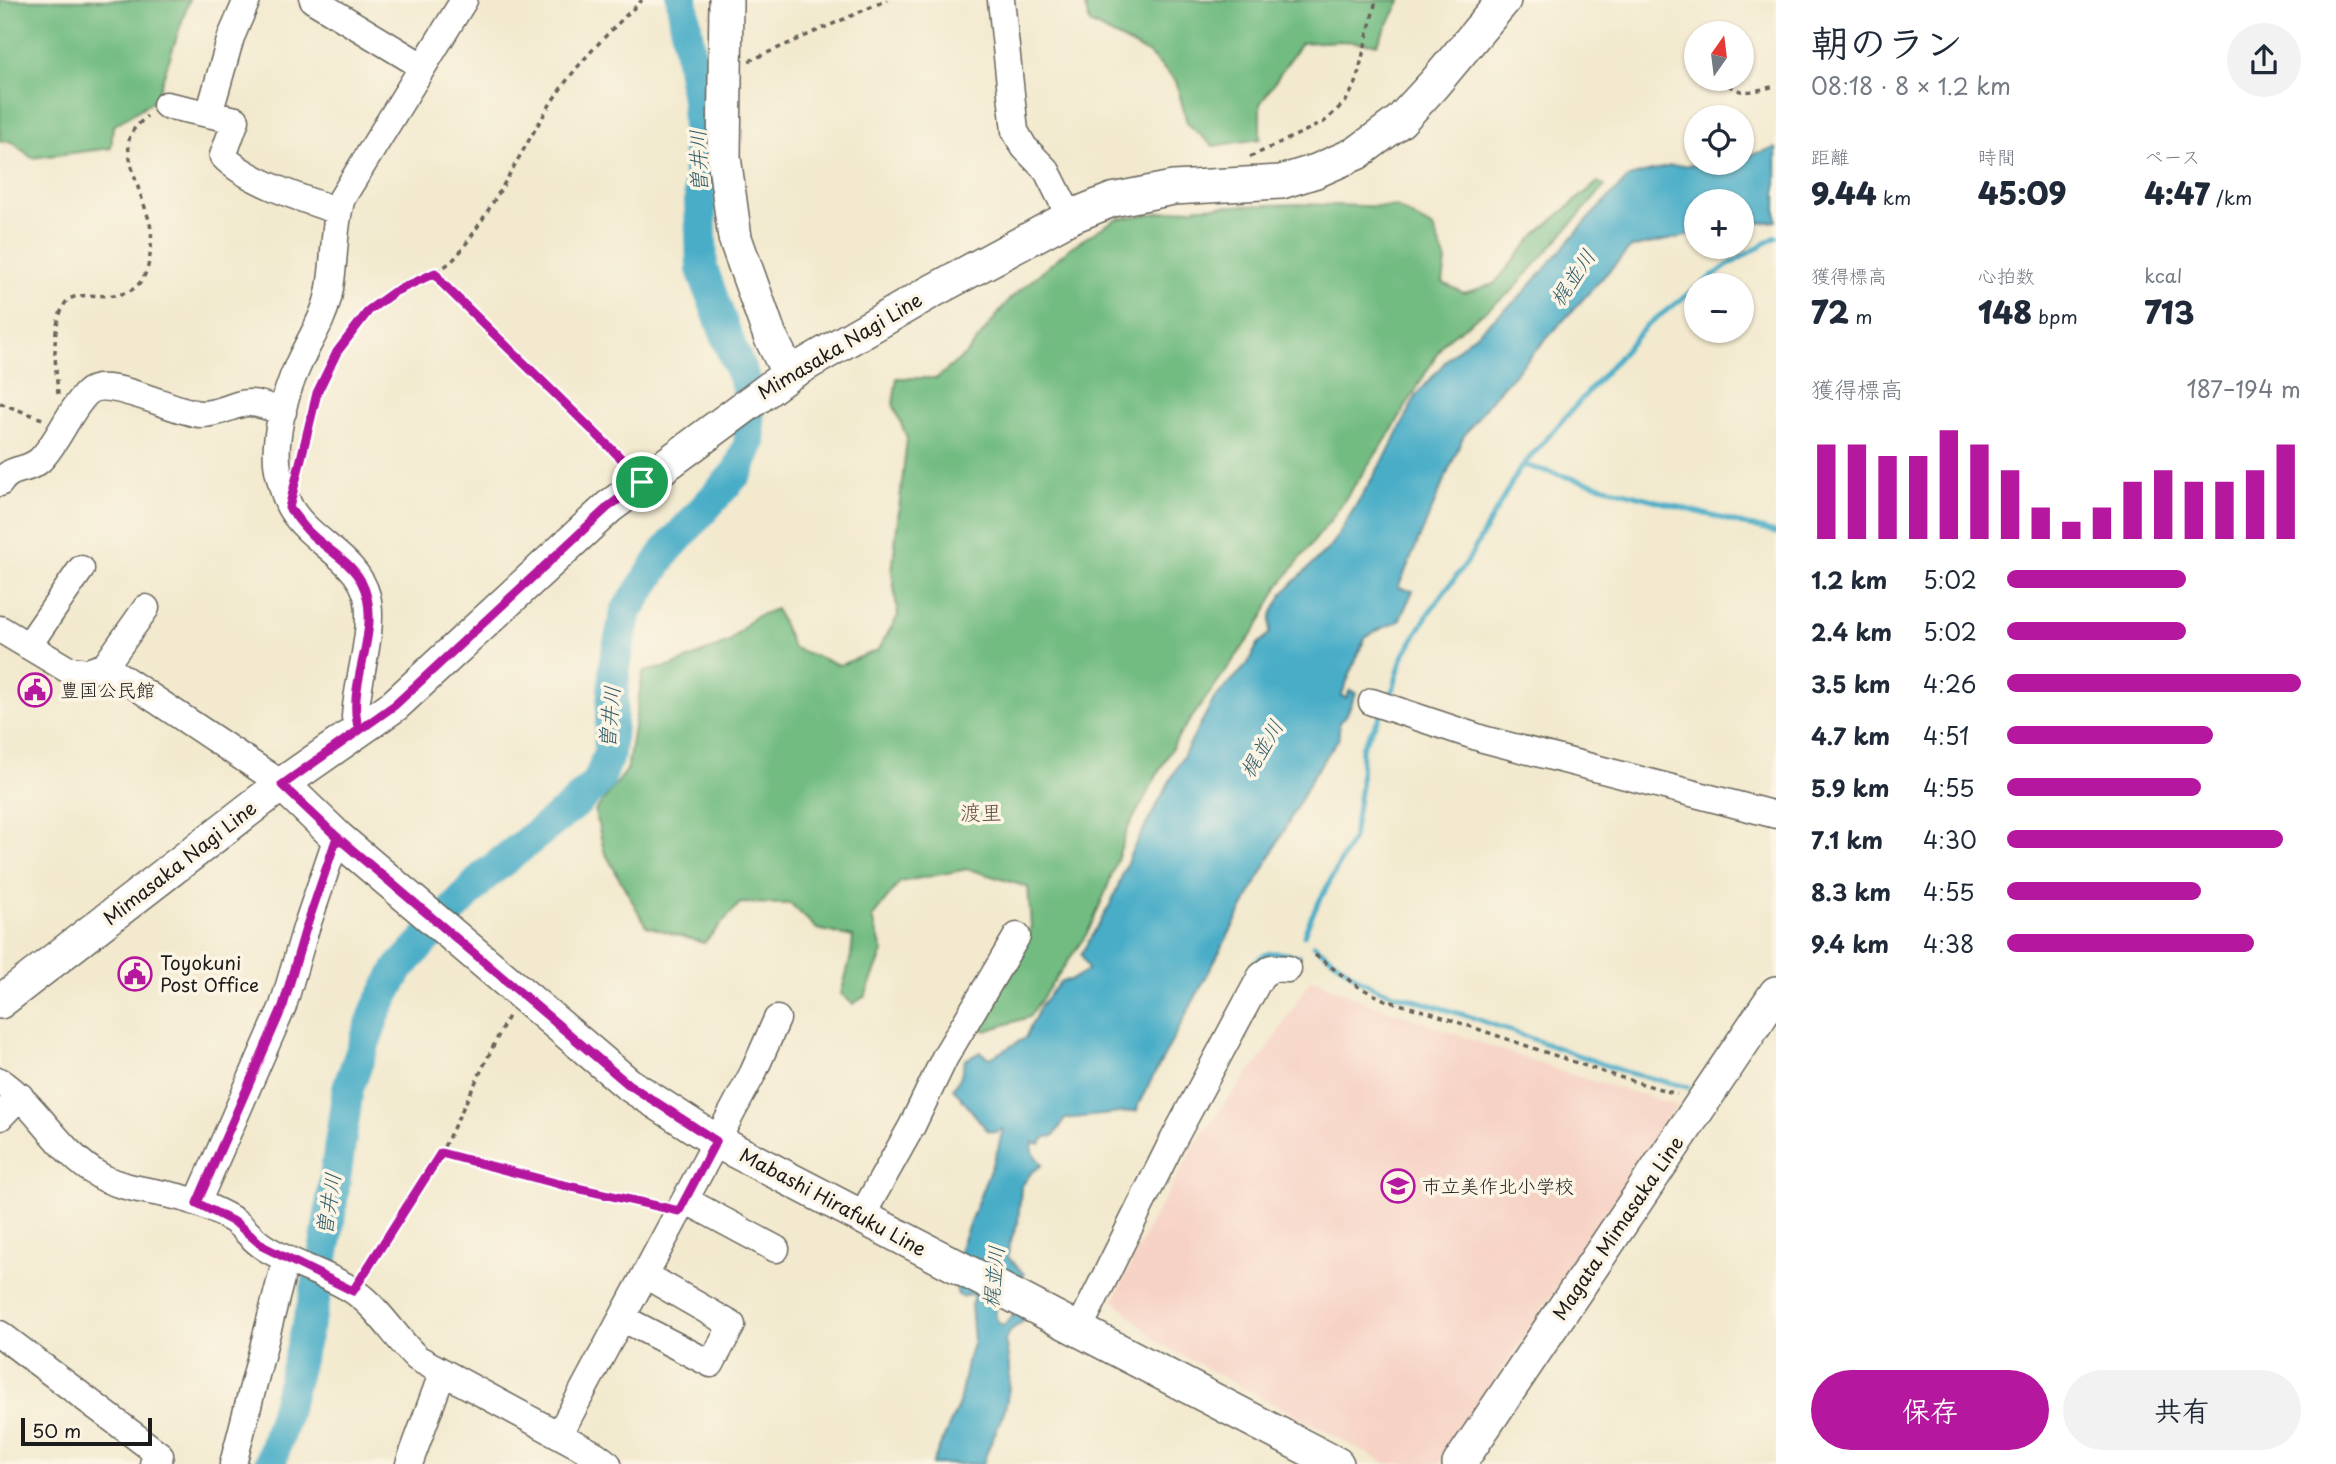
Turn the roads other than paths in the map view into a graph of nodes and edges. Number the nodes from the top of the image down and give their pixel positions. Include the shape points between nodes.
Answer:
1 (247, 0) edge
2 (313, 0) edge
3 (464, 0) edge
4 (726, 0) edge
5 (1001, 0) edge
6 (1504, 0) edge
7 (422, 66) junction
8 (166, 106) road end
9 (209, 114) junction
10 (338, 211) junction
11 (1070, 218) junction
12 (777, 382) junction
13 (283, 412) junction
14 (0, 483) edge
15 (82, 569) dead end
16 (146, 608) dead end
17 (0, 629) edge
18 (28, 646) junction
19 (105, 666) junction
20 (1372, 702) dead end
21 (359, 730) junction
22 (282, 785) junction
23 (1776, 815) edge
24 (337, 837) junction
25 (1017, 936) dead end
26 (1288, 969) dead end
27 (1776, 993) edge
28 (0, 1002) edge
29 (777, 1018) dead end
30 (10, 1089) edge
31 (0, 1116) edge
32 (716, 1141) junction
33 (197, 1203) junction
34 (682, 1205) junction
35 (864, 1218) junction
36 (776, 1249) dead end
37 (291, 1261) junction
38 (645, 1275) junction
39 (622, 1318) junction
40 (1076, 1329) junction
41 (0, 1334) edge
42 (442, 1374) junction
43 (559, 1436) junction
44 (162, 1461) edge
45 (233, 1464) edge
46 (409, 1464) edge
47 (608, 1464) edge
48 (1337, 1464) edge
49 (1459, 1464) edge

1 - 9 street
2 - 7 street
3 - 7 street
4 - 12 main road via 724,157 735,238 770,336
5 - 11 street via 1015,131 1047,171
6 - 11 main road, Mimasaka Nagi Line via 1400,121 1357,153 1281,181 1173,188 1112,200
7 - 10 street
8 - 9 street
9 - 10 street via 236,120 223,156 232,166 297,198
10 - 13 street via 321,322 296,367
11 - 12 main road, Mimasaka Nagi Line via 927,294
12 - 21 main road, Mimasaka Nagi Line via 608,507 395,705
13 - 14 street via 242,403 217,414 196,414 105,386 89,391 41,459 29,468 6,474
13 - 21 street via 277,439 278,470 289,508 348,565 367,597 369,622 355,717
15 - 18 street
16 - 19 street
17 - 18 street
18 - 19 street via 67,669 87,672
19 - 22 street
20 - 23 street via 1483,739
21 - 22 main road, Mimasaka Nagi Line
22 - 24 main road, Mabashi Hirafuku Line
22 - 28 main road, Mimasaka Nagi Line
24 - 32 main road, Mabashi Hirafuku Line via 628,1084
24 - 33 street via 283,1006
25 - 35 street via 950,1047
26 - 40 street via 1272,968 1261,976
27 - 49 main road, Magata Mimasaka Line
29 - 32 street
30 - 31 street
30 - 33 street via 33,1109 58,1142 103,1178
32 - 34 street
32 - 35 main road, Mabashi Hirafuku Line
33 - 37 street
34 - 36 street
34 - 38 street
35 - 40 main road, Mabashi Hirafuku Line
37 - 42 street via 345,1287 386,1321 417,1358
37 - 45 street
38 - 39 street
38 - 39 street via 732,1325 711,1364
39 - 43 street
40 - 48 main road, Mabashi Hirafuku Line
41 - 44 street
42 - 43 street
42 - 46 street
43 - 47 street

